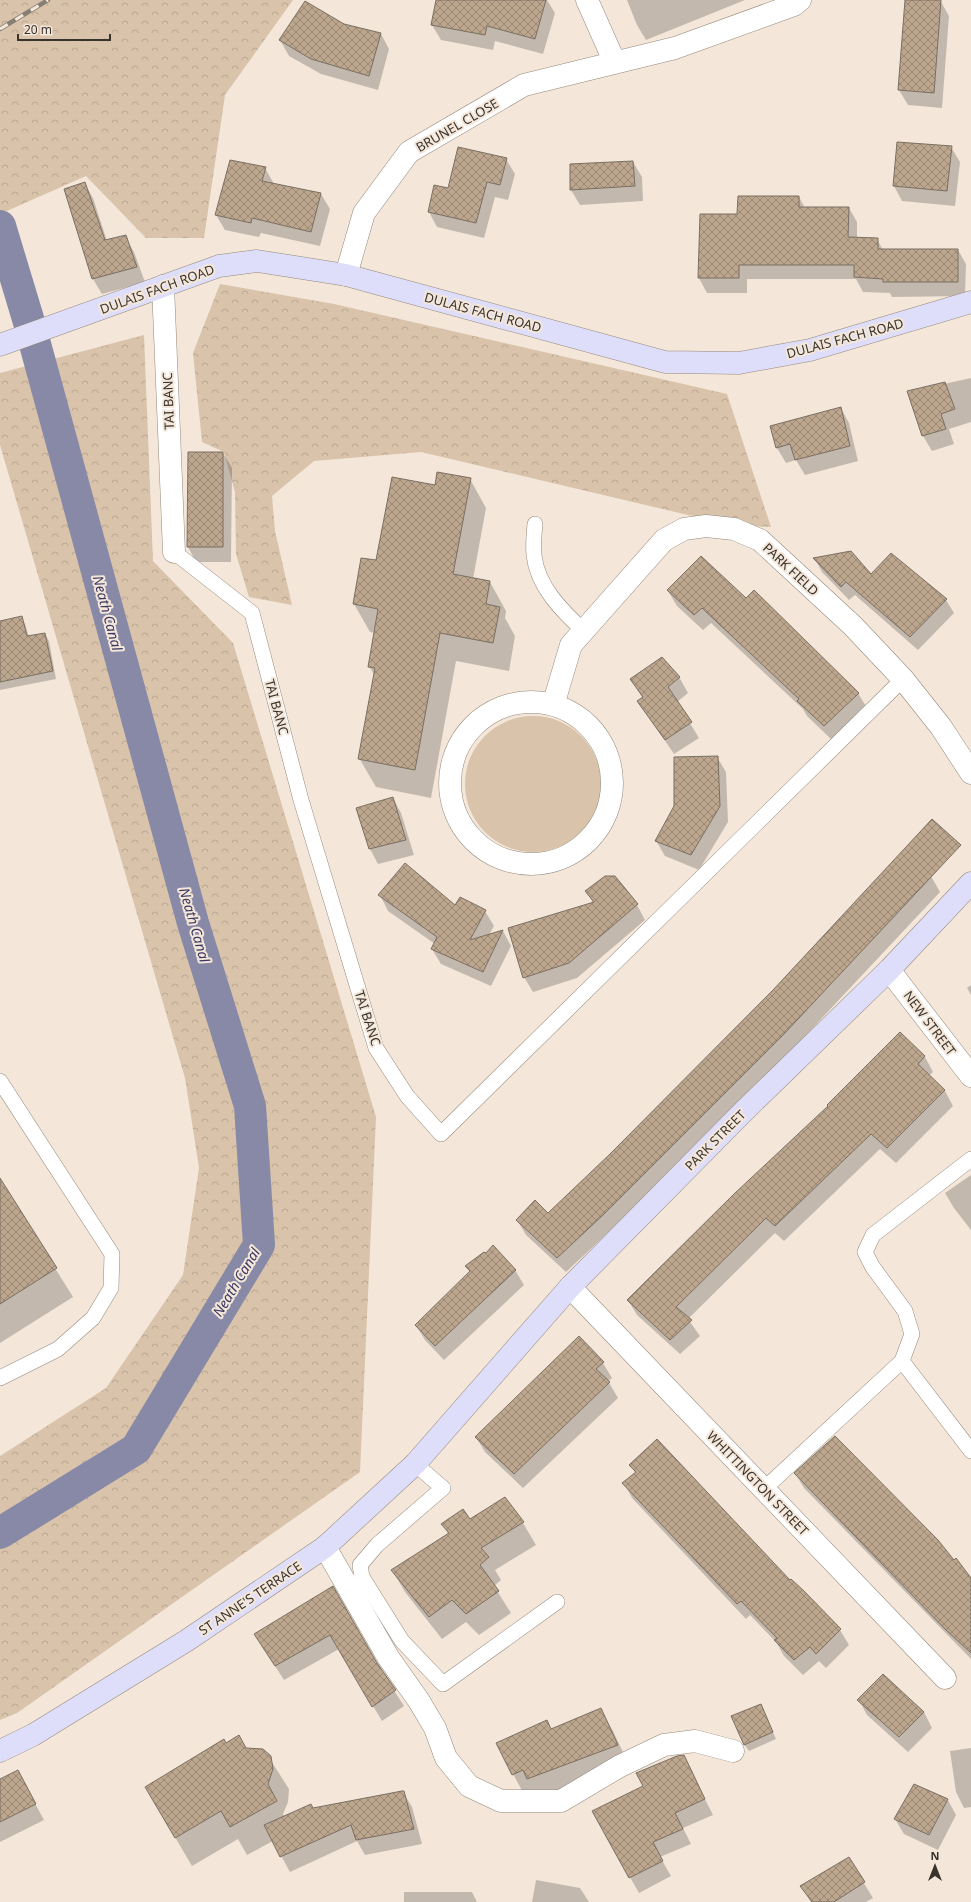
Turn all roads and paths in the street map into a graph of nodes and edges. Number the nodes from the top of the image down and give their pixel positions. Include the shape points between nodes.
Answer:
1 (587, 0) edge
2 (800, 0) edge
3 (615, 63) junction
4 (346, 275) junction
5 (163, 286) junction
6 (971, 302) edge
7 (0, 345) edge
8 (535, 524) dead end
9 (174, 552) joint
10 (584, 631) junction
11 (903, 679) junction
12 (554, 702) junction
13 (971, 773) edge
14 (971, 883) edge
15 (889, 970) junction
16 (971, 1076) edge
17 (0, 1082) edge
18 (971, 1159) edge
19 (570, 1287) junction
20 (902, 1361) junction
21 (0, 1378) edge
22 (466, 1404) joint
23 (971, 1451) edge
24 (415, 1464) junction
25 (764, 1489) junction
26 (325, 1547) junction
27 (557, 1602) dead end
28 (945, 1678) dead end
29 (0, 1751) edge
30 (733, 1751) dead end

1 - 3 street
2 - 3 street, BRUNEL CLOSE via 794,5 675,48
3 - 4 street, BRUNEL CLOSE via 524,86 409,152 364,213
4 - 5 main road, DULAIS FACH ROAD via 257,261 219,266
4 - 6 main road, DULAIS FACH ROAD via 665,362 739,363 810,350
5 - 7 main road, DULAIS FACH ROAD
5 - 9 street, TAI BANC
8 - 10 lane via 534,555 538,573 562,611
9 - 11 lane, TAI BANC via 252,613 301,800 376,1048 407,1096 441,1134
10 - 11 street, PARK FIELD via 664,540 684,529 706,526 734,529 760,540 853,626
10 - 12 street, PARK FIELD via 571,645
11 - 13 street, PARK FIELD via 941,727
12 - 12 street via 585,721 606,749 614,775 607,819 589,840 557,860 522,865 491,854 470,837 454,811 448,789 452,758 464,735 488,713 525,701
14 - 15 main road, PARK STREET
15 - 16 street, NEW STREET
15 - 19 main road, PARK STREET via 742,1112
17 - 21 lane via 112,1254 111,1288 93,1318 58,1349
18 - 20 lane via 873,1234 865,1252 872,1266 905,1311 912,1334
19 - 22 main road, PARK STREET
19 - 25 street, WHITTINGTON STREET
20 - 23 lane
20 - 25 lane
22 - 24 main road, ST ANNE'S TERRACE
24 - 26 main road, ST ANNE'S TERRACE
24 - 27 lane via 443,1488 377,1545 360,1565 362,1577 402,1641 443,1684
25 - 28 street, WHITTINGTON STREET
26 - 29 main road, ST ANNE'S TERRACE via 186,1641 33,1735
26 - 30 street via 388,1657 431,1721 446,1758 469,1786 500,1801 561,1801 620,1766 664,1745 694,1740

